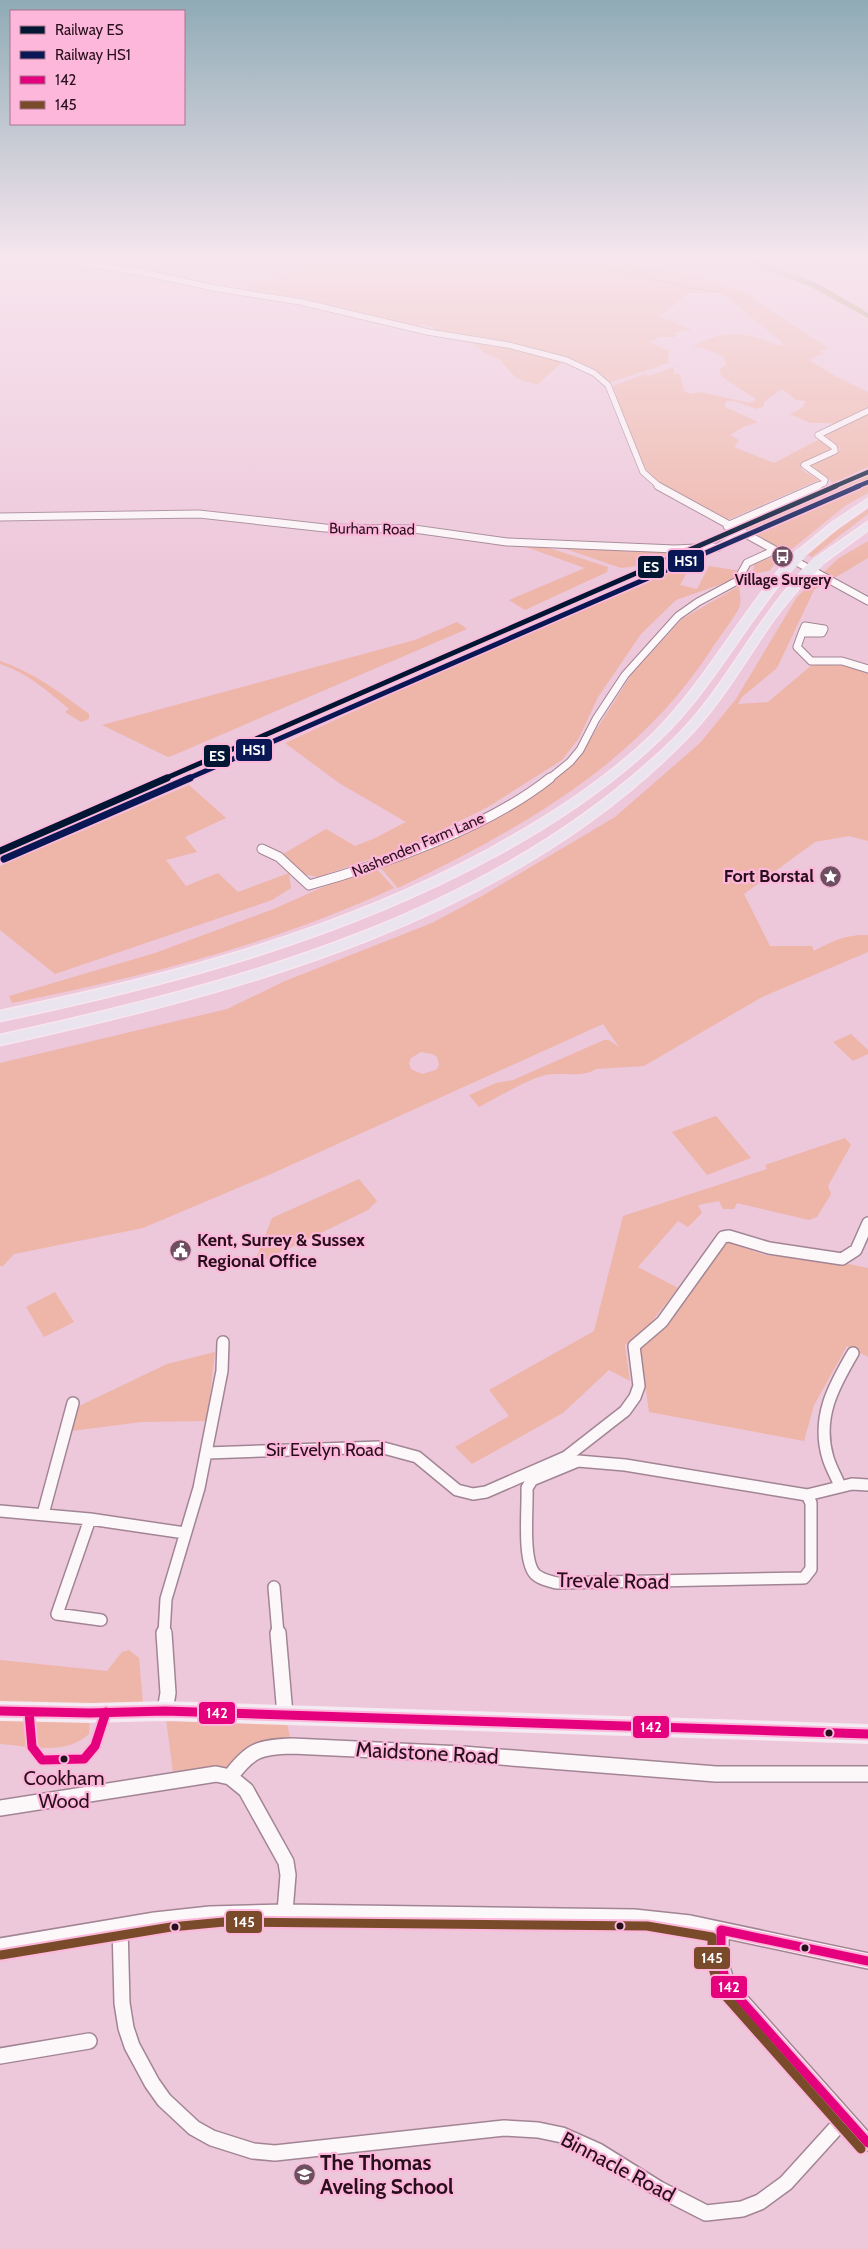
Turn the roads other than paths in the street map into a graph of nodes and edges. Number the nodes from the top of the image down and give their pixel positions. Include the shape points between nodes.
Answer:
1 (575, 364) edge
2 (868, 411) edge
3 (864, 505) edge
4 (0, 518) edge
5 (868, 525) edge
6 (727, 526) junction
7 (741, 534) junction
8 (773, 551) junction
9 (868, 601) edge
10 (802, 633) dead end
11 (868, 669) edge
12 (262, 849) dead end
13 (0, 1016) edge
14 (0, 1040) edge
15 (868, 1223) edge
16 (223, 1342) dead end
17 (853, 1353) dead end
18 (73, 1404) dead end
19 (207, 1453) junction
20 (868, 1485) edge
21 (840, 1486) junction
22 (807, 1495) junction
23 (0, 1512) edge
24 (43, 1514) junction
25 (90, 1519) junction
26 (185, 1533) junction
27 (274, 1587) dead end
28 (101, 1620) dead end
29 (0, 1711) edge
30 (165, 1711) junction
31 (286, 1715) junction
32 (868, 1734) edge
33 (868, 1774) edge
34 (230, 1776) junction
35 (0, 1808) edge
36 (285, 1912) junction
37 (120, 1926) junction
38 (721, 1930) junction
39 (0, 1946) edge
40 (868, 1961) edge
41 (89, 2041) dead end
42 (0, 2056) edge
43 (845, 2118) junction
44 (868, 2142) edge

1 - 6 street via 594,373 608,385 640,466 652,481 671,496
2 - 6 street via 818,435 835,451 804,466 822,477 824,483
3 - 13 highway, bridge via 835,525 786,569 754,608 705,682 656,736 623,766 543,824 413,893 321,931 152,983
4 - 7 street, Burham Road via 200,514 325,528 414,529 507,542 675,549 718,547
5 - 14 highway, bridge via 819,561 802,578 771,614 722,689 672,748 601,807 516,862 389,926 280,968 137,1010
6 - 7 street
7 - 8 street
8 - 9 street
8 - 12 street, Nashenden Farm Lane via 747,563 737,581 678,616 624,676 570,762 512,803 420,848 309,885 279,857
10 - 11 street via 797,647 811,660 842,661
15 - 19 street, Sir Evelyn Road via 855,1253 842,1259 723,1237 662,1322 634,1346 639,1386 625,1411 566,1457 486,1492 473,1494 457,1490 417,1457 380,1447
16 - 19 street via 222,1372
17 - 21 street via 829,1394 822,1427 828,1459
18 - 24 street
19 - 26 street via 200,1488
20 - 21 street, Trevale Road
21 - 22 street, Trevale Road
22 - 22 street, Trevale Road via 625,1465 578,1461 532,1480 527,1488 532,1570 540,1579 557,1583 804,1578 811,1568 811,1503
23 - 24 street
24 - 25 street
25 - 26 street
25 - 28 street via 57,1614
26 - 30 street via 166,1599 163,1642 168,1693
27 - 31 street
29 - 30 main road, Maidstone Road
30 - 31 main road, Maidstone Road
31 - 32 main road, Maidstone Road
33 - 34 street, Maidstone Road via 716,1774 462,1754 292,1746 250,1752
34 - 35 street via 216,1774
34 - 36 street via 246,1790 286,1862
36 - 37 street via 210,1914
36 - 38 street via 644,1917
37 - 39 street
37 - 43 street, Binnacle Road via 126,2029 146,2073 156,2092 190,2126 234,2148 275,2153 504,2128 538,2130 562,2135 598,2151 659,2189 706,2213 742,2209 760,2202 786,2183
38 - 40 street
38 - 43 street via 721,1965 728,1986
41 - 42 street
43 - 44 street

